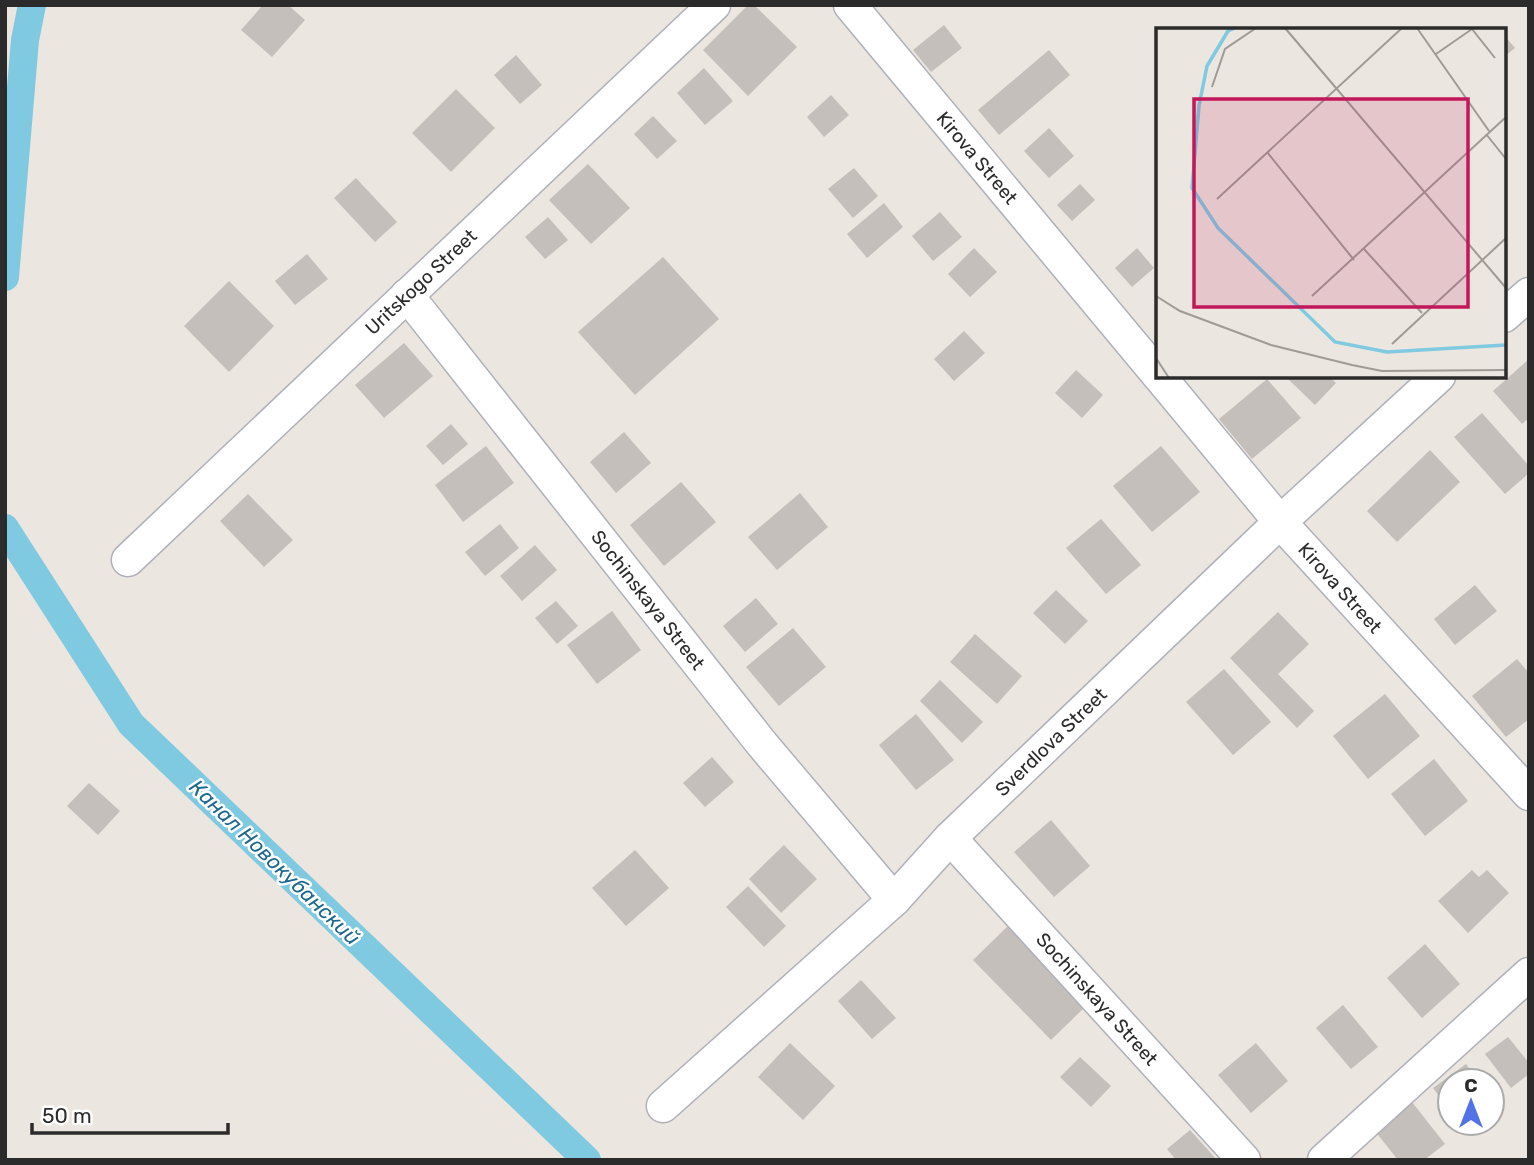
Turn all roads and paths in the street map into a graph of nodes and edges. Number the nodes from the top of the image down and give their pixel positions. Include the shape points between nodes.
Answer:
1 (714, 5) edge
2 (850, 5) edge
3 (1529, 294) edge
4 (407, 295) junction
5 (1506, 314) edge
6 (1156, 374) edge
7 (1160, 378) edge
8 (1437, 378) edge
9 (1280, 522) junction
10 (128, 560) dead end
11 (1529, 794) edge
12 (950, 838) junction
13 (894, 900) junction
14 (1529, 974) edge
15 (663, 1106) dead end
16 (1244, 1160) edge
17 (1324, 1160) edge

1 - 4 street, Uritskogo Street
2 - 6 street, Kirova Street
3 - 5 street
4 - 10 street, Uritskogo Street
4 - 13 street, Sochinskaya Street via 762,744
7 - 9 street, Kirova Street
8 - 9 street, Sverdlova Street
9 - 11 street, Kirova Street
9 - 12 street, Sverdlova Street
12 - 13 street, Sverdlova Street
12 - 16 street, Sochinskaya Street
13 - 15 street, Sverdlova Street
14 - 17 street

